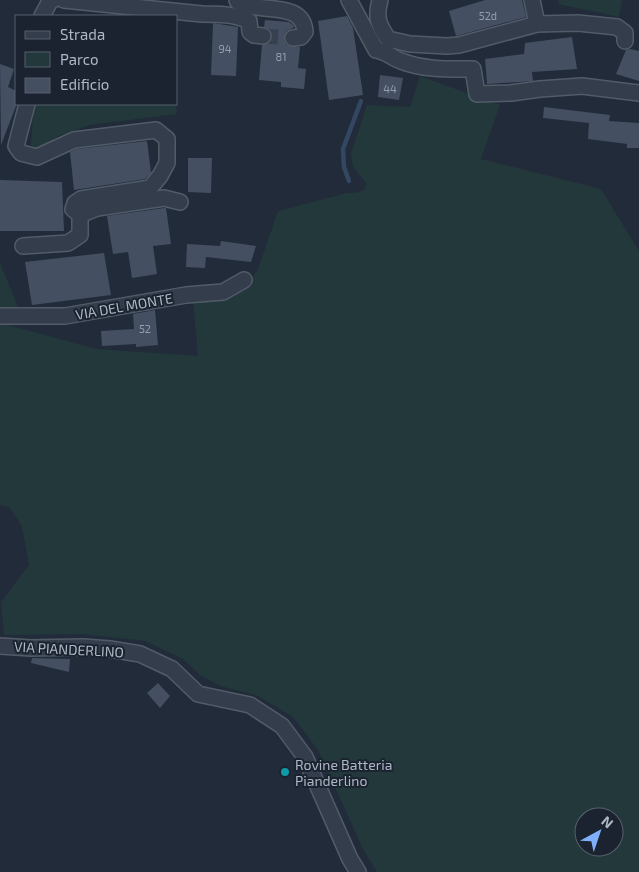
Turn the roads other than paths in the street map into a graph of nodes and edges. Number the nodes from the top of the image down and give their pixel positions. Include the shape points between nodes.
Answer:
1 (53, 0) edge
2 (64, 0) edge
3 (237, 0) edge
4 (349, 0) edge
5 (380, 0) edge
6 (532, 0) edge
7 (43, 15) edge
8 (537, 24) junction
9 (263, 36) tunnel mouth
10 (293, 38) dead end
11 (626, 41) dead end
12 (639, 93) edge
13 (27, 105) edge
14 (180, 202) dead end
15 (80, 215) junction
16 (23, 246) dead end
17 (244, 280) dead end
18 (0, 316) edge
19 (0, 646) edge
20 (358, 872) edge

1 - 7 street
2 - 9 street via 239,16 249,21 250,32
3 - 10 street via 245,6 289,7 305,22 301,38
4 - 12 street via 376,50 428,68 473,69 477,94 582,86
5 - 8 street via 379,25 388,39 410,44 459,44
6 - 8 street
8 - 11 street via 578,23 617,27 625,33
13 - 15 street via 16,146 21,153 37,157 74,140 156,130 167,139 167,163 150,188 81,199 75,203 74,209
14 - 15 street via 164,198 97,208
15 - 16 street via 80,235 68,243
17 - 18 street, VIA DEL MONTE via 223,292 186,295 65,316
19 - 20 street, VIA PIANDERLINO via 84,647 140,654 172,669 198,694 250,705 282,726 304,757

